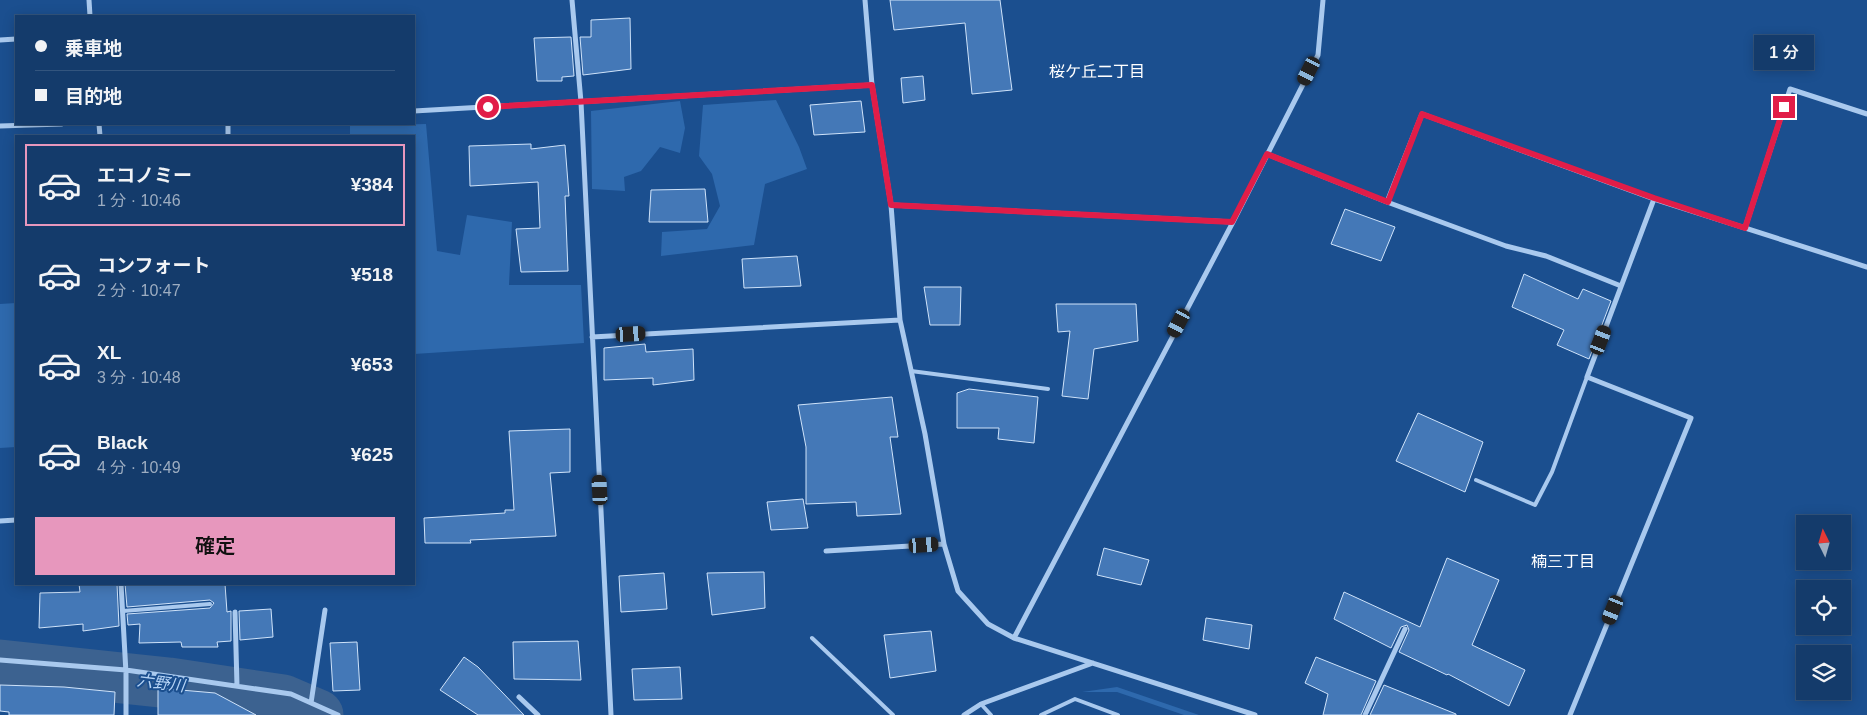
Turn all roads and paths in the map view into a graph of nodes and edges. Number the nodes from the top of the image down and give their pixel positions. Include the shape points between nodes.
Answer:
1 (89, 0) edge
2 (572, 0) edge
3 (865, 0) edge
4 (1323, 0) edge
5 (90, 15) edge
6 (15, 39) edge
7 (0, 40) edge
8 (872, 85) junction
9 (581, 102) junction
10 (415, 111) edge
11 (1866, 113) edge
12 (31, 125) edge
13 (0, 126) edge
14 (1267, 154) junction
15 (1654, 198) junction
16 (1388, 202) junction
17 (891, 205) junction
18 (1232, 222) junction
19 (1745, 228) junction
20 (1867, 267) edge
21 (1621, 286) junction
22 (900, 320) junction
23 (592, 337) junction
24 (911, 371) junction
25 (1587, 377) junction
26 (1048, 389) dead end
27 (1476, 480) dead end
28 (15, 520) edge
29 (0, 521) edge
30 (944, 544) junction
31 (826, 551) dead end
32 (121, 585) edge
33 (210, 604) dead end
34 (325, 610) dead end
35 (123, 611) junction
36 (235, 612) dead end
37 (1405, 630) dead end
38 (812, 638) dead end
39 (1014, 638) junction
40 (0, 660) edge
41 (1093, 663) junction
42 (126, 672) junction
43 (237, 686) junction
44 (519, 698) dead end
45 (311, 703) junction
46 (981, 704) junction
47 (126, 715) edge
48 (338, 715) edge
49 (538, 715) edge
50 (611, 715) edge
51 (893, 715) edge
52 (964, 715) edge
53 (991, 715) edge
54 (1041, 715) edge
55 (1118, 715) edge
56 (1255, 715) edge
57 (1365, 715) edge
58 (1570, 715) edge

1 - 5 street
2 - 9 street
3 - 8 street
4 - 14 street via 1318,54
6 - 7 street
8 - 9 street
8 - 17 street
9 - 10 street
9 - 23 street
11 - 19 street via 1790,90
12 - 13 street
14 - 16 street
14 - 18 street
15 - 16 street via 1422,114
15 - 19 street
15 - 21 street
16 - 21 street via 1506,246 1546,256
17 - 18 street
17 - 22 street
18 - 39 street
19 - 20 street
21 - 25 street
22 - 23 street
22 - 24 street
23 - 50 street
24 - 26 lane
24 - 30 street
25 - 27 lane via 1552,472 1535,505
25 - 58 street via 1691,418
28 - 29 street
30 - 31 street
30 - 39 street via 958,591 988,624
32 - 35 street
33 - 35 lane
34 - 45 street
35 - 42 street
36 - 43 street
37 - 57 street
38 - 51 lane
39 - 41 street
40 - 42 street
41 - 46 street
41 - 56 street
42 - 43 street
42 - 47 street
43 - 45 street via 291,694
44 - 49 street
45 - 48 street
46 - 52 street
46 - 53 lane
54 - 55 lane via 1075,699

